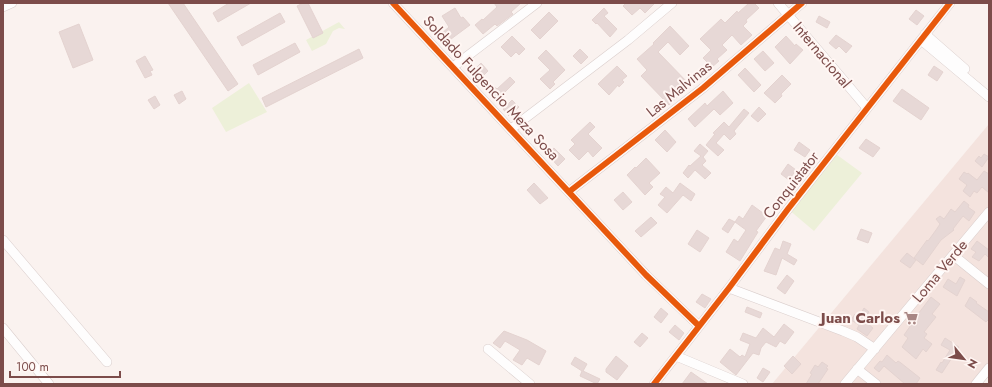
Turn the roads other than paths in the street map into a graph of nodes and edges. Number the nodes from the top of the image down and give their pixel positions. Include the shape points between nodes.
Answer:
1 (12, 3) edge
2 (537, 3) edge
3 (672, 3) edge
4 (778, 3) edge
5 (802, 3) edge
6 (950, 3) edge
7 (395, 4) edge
8 (3, 7) edge
9 (788, 15) junction
10 (923, 37) junction
11 (453, 67) junction
12 (989, 90) edge
13 (989, 97) edge
14 (867, 108) junction
15 (511, 129) junction
16 (570, 192) junction
17 (989, 212) edge
18 (3, 240) edge
19 (953, 255) junction
20 (989, 284) edge
21 (729, 288) junction
22 (699, 326) junction
23 (3, 328) edge
24 (875, 348) junction
25 (488, 349) dead end
26 (676, 356) junction
27 (107, 362) dead end
28 (989, 368) edge
29 (857, 369) junction
30 (49, 384) edge
31 (530, 384) edge
32 (654, 384) edge
33 (743, 384) edge
34 (845, 384) edge
35 (876, 384) edge
36 (976, 384) edge

1 - 8 street
2 - 11 street
3 - 15 street via 628,40
4 - 9 street, Internacional
5 - 9 street, Las Malvinas
6 - 10 street, Conquistator
7 - 11 street, Soldado Fulgencio Meza Sosa
9 - 14 street, Internacional
9 - 16 street, Las Malvinas via 703,88
10 - 12 street
10 - 13 street
10 - 14 street, Conquistator
11 - 15 street, Soldado Fulgencio Meza Sosa
14 - 21 street, Conquistator
15 - 16 street, Soldado Fulgencio Meza Sosa
16 - 22 street, Soldado Fulgencio Meza Sosa via 646,275
17 - 19 street, Loma Verde
18 - 27 street
19 - 20 street
19 - 24 street, Loma Verde
21 - 22 street, Conquistator
21 - 24 street via 843,331
22 - 26 street, Conquistator
23 - 30 street
24 - 29 street, Loma Verde
25 - 31 street
26 - 32 street, Conquistator
26 - 33 street
28 - 36 street
29 - 34 street, Loma Verde
29 - 35 street

